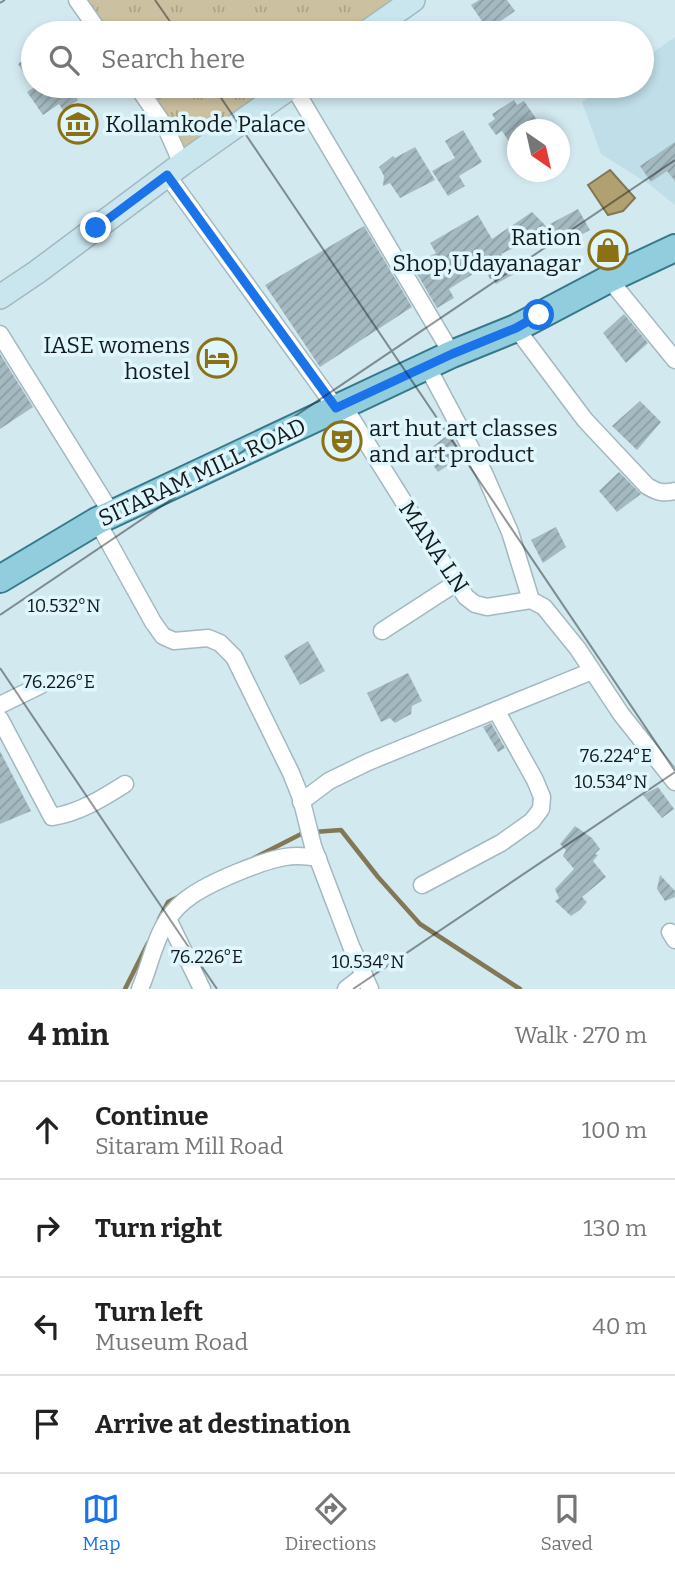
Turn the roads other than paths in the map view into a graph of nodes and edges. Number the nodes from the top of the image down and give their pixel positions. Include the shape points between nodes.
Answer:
1 (77, 0) edge
2 (413, 0) edge
3 (92, 21) edge
4 (383, 21) edge
5 (145, 98) edge
6 (276, 98) edge
7 (300, 98) edge
8 (174, 169) junction
9 (675, 248) edge
10 (609, 279) junction
11 (0, 297) edge
12 (516, 328) junction
13 (0, 334) edge
14 (452, 354) junction
15 (675, 360) edge
16 (427, 366) junction
17 (340, 407) junction
18 (675, 491) edge
19 (104, 518) junction
20 (0, 579) edge
21 (456, 583) junction
22 (531, 600) junction
23 (382, 631) dead end
24 (592, 671) junction
25 (41, 685) dead end
26 (0, 705) edge
27 (496, 710) junction
28 (0, 719) edge
29 (6, 744) edge
30 (675, 782) edge
31 (125, 785) dead end
32 (301, 802) junction
33 (316, 852) junction
34 (422, 886) dead end
35 (168, 919) junction
36 (367, 982) edge
37 (140, 989) edge
38 (202, 989) edge
39 (346, 989) edge

1 - 3 street
2 - 4 main road
5 - 8 street, MANA LN via 166,128
6 - 8 main road
7 - 14 street
8 - 11 main road
8 - 17 street, MANA LN
9 - 10 main road, SITARAM MILL ROAD
10 - 12 main road, SITARAM MILL ROAD
10 - 15 street
12 - 14 main road, SITARAM MILL ROAD
12 - 18 street via 585,420 647,486 665,494
13 - 19 street
14 - 16 main road, SITARAM MILL ROAD
16 - 17 main road, SITARAM MILL ROAD
16 - 22 street via 484,473 510,532
17 - 19 main road, SITARAM MILL ROAD
17 - 21 street, MANA LN
19 - 20 main road, SITARAM MILL ROAD
19 - 32 street via 163,636 174,641 208,638 234,657 292,772
21 - 22 street, MANA LN via 475,604 487,607
21 - 23 street
22 - 24 street via 544,607
24 - 27 street
24 - 30 street
25 - 26 street
27 - 32 street via 368,762
27 - 34 street via 535,780 541,809 501,843
28 - 29 street
29 - 31 street via 52,817 98,801
32 - 33 street
33 - 35 street via 258,865 192,895
33 - 36 street
35 - 37 street
35 - 38 street
36 - 39 street

